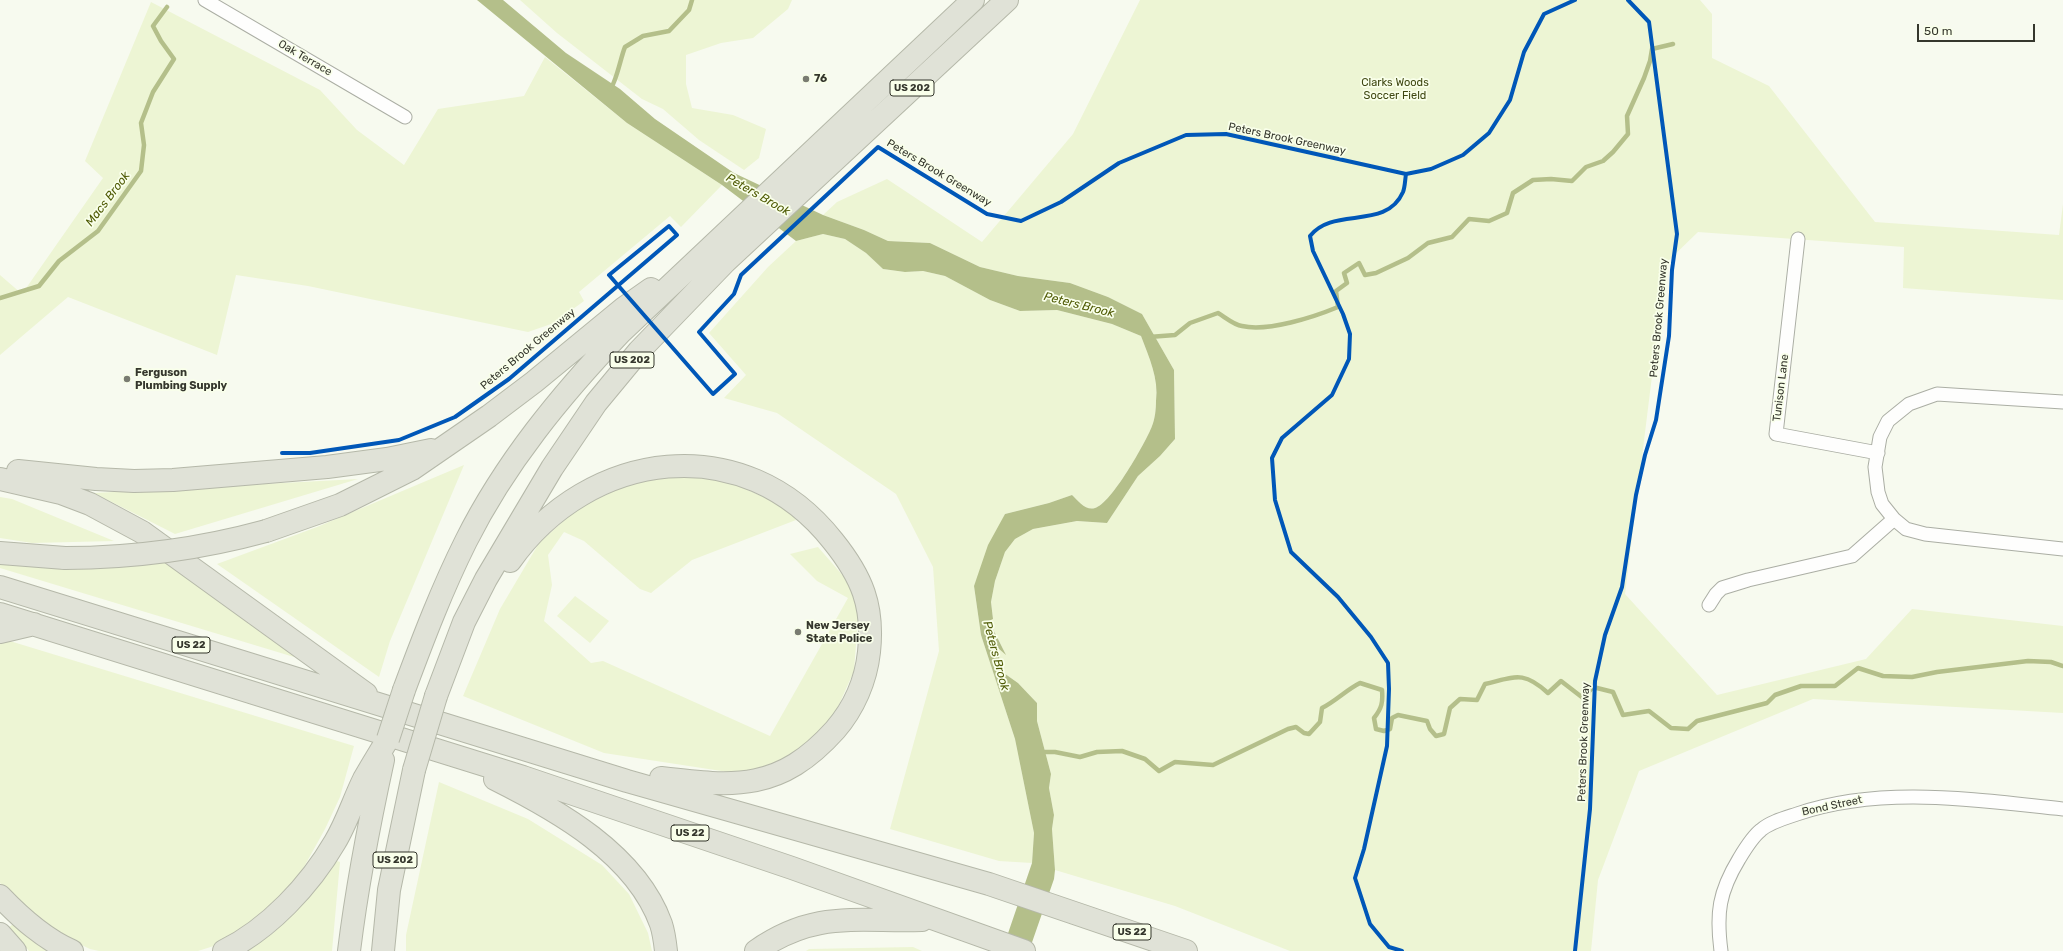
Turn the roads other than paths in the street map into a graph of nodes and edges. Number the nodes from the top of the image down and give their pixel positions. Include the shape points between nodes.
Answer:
1 (205, 0) edge
2 (973, 0) edge
3 (1007, 0) edge
4 (405, 117) dead end
5 (1798, 239) dead end
6 (708, 249) junction
7 (2063, 402) edge
8 (443, 446) junction
9 (1878, 453) junction
10 (0, 471) edge
11 (0, 479) edge
12 (1894, 519) junction
13 (2063, 549) edge
14 (0, 553) edge
15 (0, 587) edge
16 (1709, 605) dead end
17 (0, 614) edge
18 (464, 622) junction
19 (34, 624) junction
20 (0, 632) edge
21 (382, 705) junction
22 (442, 752) junction
23 (627, 781) junction
24 (371, 782) junction
25 (2063, 809) edge
26 (0, 896) edge
27 (936, 920) junction
28 (0, 934) edge
29 (15, 951) edge
30 (72, 951) edge
31 (224, 951) edge
32 (349, 951) edge
33 (383, 951) edge
34 (666, 951) edge
35 (756, 951) edge
36 (1024, 951) edge
37 (1186, 951) edge
38 (1721, 951) edge

1 - 4 street, Oak Terrace
2 - 6 highway, US 202
3 - 18 highway, US 202 via 725,262 639,351 582,422 522,516
5 - 9 street, Tunison Lane via 1776,434
6 - 8 highway via 624,308 489,416
6 - 24 highway, US 202, bridge via 586,369 518,455 467,540 429,623
7 - 9 street via 1937,394 1910,404 1888,421 1880,437
8 - 10 highway via 394,458 335,466 173,480 96,480
8 - 14 highway, bridge via 412,468 340,505 226,542 155,554 65,558
9 - 12 street via 1875,467 1878,492 1882,504
11 - 21 highway via 90,504 142,532
12 - 13 street via 1906,529 1925,534
12 - 16 street via 1852,556 1722,588
15 - 21 highway, US 22
17 - 19 highway, US 22
18 - 23 highway via 487,602 502,573 543,522 590,488 627,474 657,467 678,466 697,466 734,474 752,479 776,491 819,522 843,552 858,577 869,608 871,633 867,668 843,721 819,748 796,765 762,780 719,784 688,783 656,777
18 - 33 highway, US 202, bridge via 436,696 414,770 389,890
19 - 20 highway
19 - 22 highway, US 22
21 - 23 highway, US 22
22 - 27 highway, US 22 via 602,803
22 - 34 highway via 554,810 587,833 627,868 646,895 661,924
23 - 37 highway, US 22 via 989,884
24 - 31 highway via 335,843 304,885 261,928
24 - 32 highway, US 202 via 369,819
25 - 38 street, Bond Street via 1954,798 1861,799 1813,808 1778,821 1761,830 1726,880 1721,897 1718,926
26 - 30 highway via 28,924
27 - 35 highway via 853,919 823,922 778,937
27 - 36 highway, US 22
28 - 29 highway

